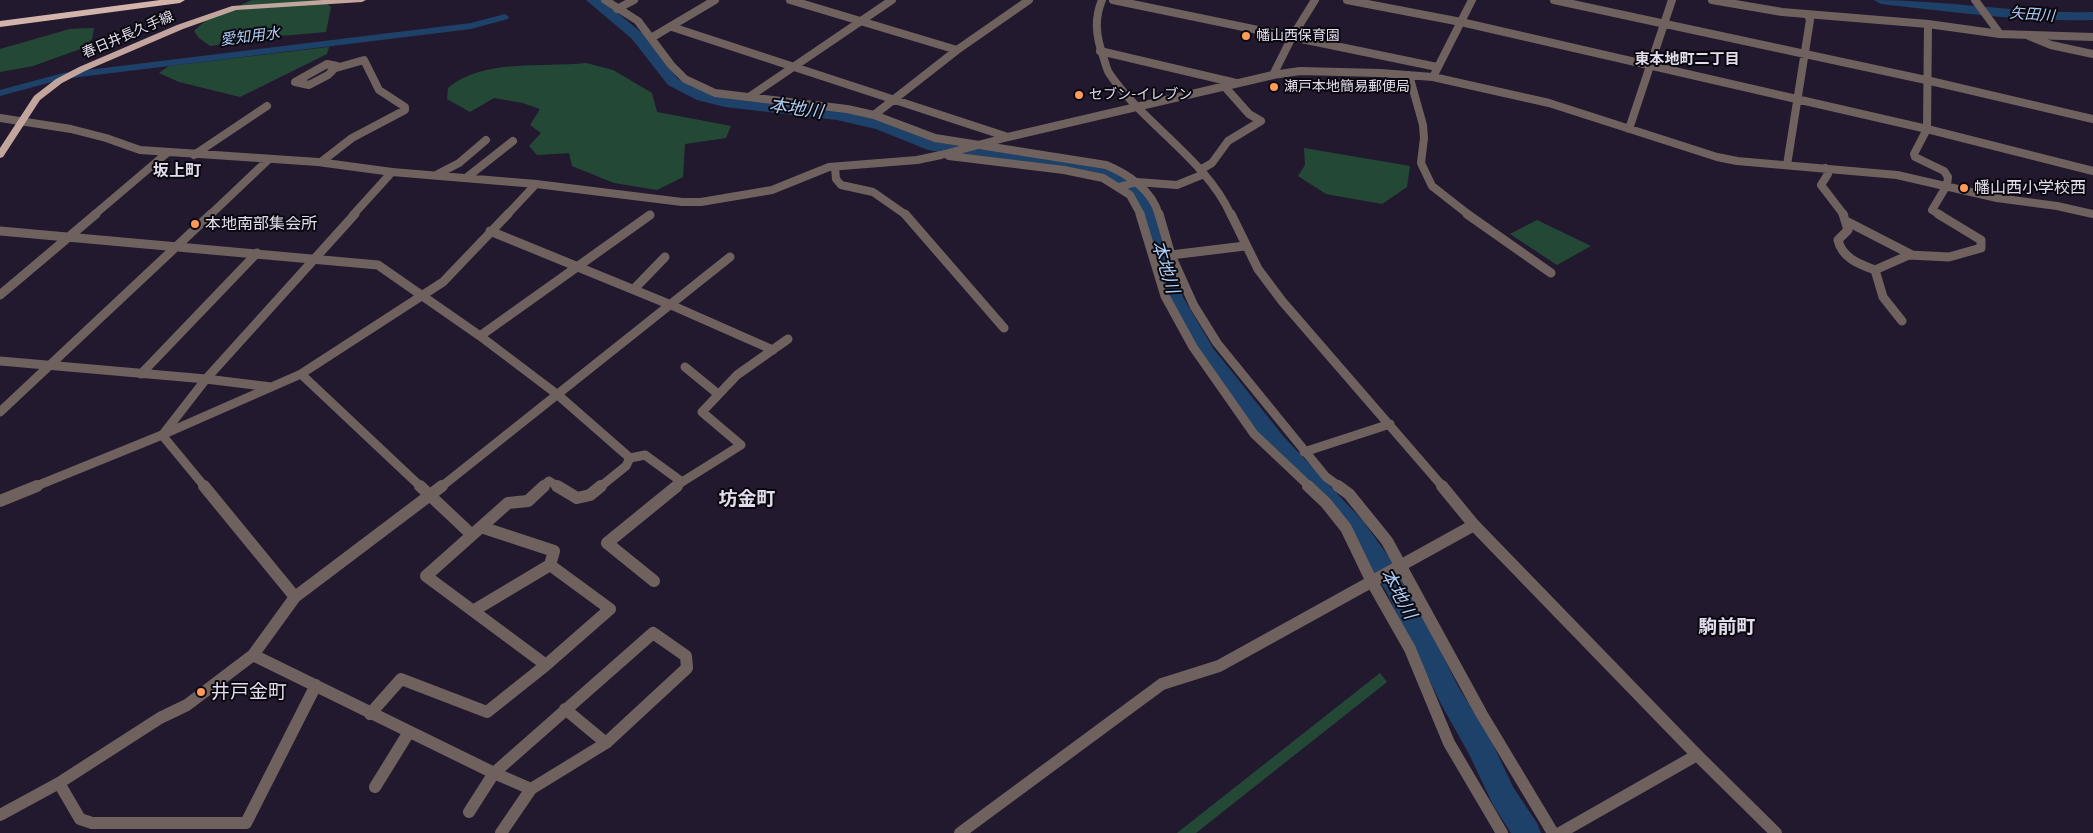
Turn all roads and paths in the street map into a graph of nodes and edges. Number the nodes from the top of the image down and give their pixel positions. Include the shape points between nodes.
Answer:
1 (180, 0) edge
2 (362, 0) edge
3 (605, 0) edge
4 (634, 0) edge
5 (715, 0) edge
6 (790, 0) edge
7 (892, 0) edge
8 (1029, 0) edge
9 (1102, 0) edge
10 (1113, 0) edge
11 (1315, 0) edge
12 (1347, 0) edge
13 (1472, 0) edge
14 (1554, 0) edge
15 (1672, 0) edge
16 (1712, 0) edge
17 (1975, 0) edge
18 (617, 9) junction
19 (1808, 15) junction
20 (861, 20) junction
21 (1461, 22) junction
22 (0, 24) edge
23 (1664, 24) junction
24 (1928, 24) junction
25 (672, 27) junction
26 (1999, 32) junction
27 (2029, 36) junction
28 (1292, 37) junction
29 (2093, 37) edge
30 (650, 38) junction
31 (957, 50) junction
32 (1100, 52) junction
33 (1805, 54) junction
34 (2093, 54) edge
35 (1650, 66) junction
36 (792, 67) junction
37 (336, 68) junction
38 (1437, 68) junction
39 (1272, 75) junction
40 (1409, 75) junction
41 (1433, 77) junction
42 (1926, 80) junction
43 (1239, 84) junction
44 (1225, 87) junction
45 (749, 97) junction
46 (1798, 99) junction
47 (895, 101) junction
48 (267, 106) dead end
49 (1137, 106) junction
50 (874, 115) junction
51 (0, 118) edge
52 (22, 120) junction
53 (2093, 120) edge
54 (1629, 129) junction
55 (1927, 129) junction
56 (1008, 137) junction
57 (486, 140) dead end
58 (513, 141) dead end
59 (980, 144) junction
60 (166, 153) junction
61 (0, 155) edge
62 (194, 155) junction
63 (941, 155) junction
64 (269, 159) junction
65 (321, 162) junction
66 (1788, 165) junction
67 (835, 167) junction
68 (1825, 168) junction
69 (2093, 171) edge
70 (392, 172) junction
71 (1202, 172) junction
72 (435, 176) junction
73 (466, 178) junction
74 (1137, 182) junction
75 (536, 184) junction
76 (1947, 185) junction
77 (1118, 187) junction
78 (2093, 214) edge
79 (650, 215) dead end
80 (1846, 221) junction
81 (0, 231) edge
82 (490, 231) junction
83 (68, 237) junction
84 (1245, 246) junction
85 (176, 247) junction
86 (257, 253) junction
87 (1171, 255) junction
88 (1912, 255) junction
89 (665, 257) dead end
90 (730, 257) dead end
91 (314, 258) junction
92 (579, 267) junction
93 (1875, 270) junction
94 (1551, 273) dead end
95 (634, 289) junction
96 (0, 295) edge
97 (423, 296) junction
98 (671, 305) junction
99 (1902, 321) dead end
100 (1004, 328) dead end
101 (480, 336) junction
102 (788, 339) dead end
103 (773, 350) junction
104 (0, 361) edge
105 (49, 366) junction
106 (685, 367) dead end
107 (141, 374) junction
108 (301, 374) junction
109 (206, 379) junction
110 (272, 387) junction
111 (558, 394) junction
112 (718, 394) junction
113 (0, 412) edge
114 (1390, 424) junction
115 (162, 435) junction
116 (1304, 452) junction
117 (630, 458) junction
118 (682, 482) junction
119 (431, 495) junction
120 (0, 501) edge
121 (1474, 525) junction
122 (477, 531) junction
123 (1401, 564) junction
124 (550, 565) junction
125 (654, 581) dead end
126 (1372, 582) junction
127 (295, 597) junction
128 (473, 611) junction
129 (253, 656) junction
130 (546, 665) junction
131 (316, 685) junction
132 (565, 710) junction
133 (370, 714) junction
134 (409, 732) junction
135 (606, 744) junction
136 (1697, 755) junction
137 (494, 773) junction
138 (59, 783) junction
139 (375, 787) dead end
140 (531, 788) junction
141 (469, 812) dead end
142 (0, 815) edge
143 (501, 833) edge
144 (960, 833) edge
145 (1502, 833) edge
146 (1553, 833) edge
147 (1560, 833) edge
148 (1776, 833) edge

1 - 22 highway
2 - 52 main road, 春日井長久手線 via 235,8 180,27 59,81 37,98
3 - 18 street
4 - 18 street
5 - 25 street
6 - 20 street
7 - 20 street
8 - 31 street
9 - 32 street via 1096,26
10 - 28 street
11 - 28 street
12 - 21 street
13 - 21 street
14 - 23 street
15 - 23 street
16 - 19 street
17 - 26 street
18 - 30 street via 638,21
19 - 24 street
19 - 33 street
20 - 31 street
20 - 36 street
21 - 35 street
21 - 38 street
23 - 33 street
23 - 35 street
24 - 26 street
24 - 42 street
25 - 30 street
25 - 36 street
26 - 27 street
27 - 29 street
27 - 34 street via 2051,45
28 - 38 street
28 - 39 street
30 - 45 street via 685,79 715,93
31 - 47 street
32 - 43 street
32 - 49 street via 1108,72
33 - 42 street
33 - 46 street
35 - 46 street
35 - 54 street
36 - 45 street
36 - 47 street
37 - 37 street via 323,65 295,82 309,85
37 - 65 street via 364,60 380,90 405,110 352,138
38 - 41 street
39 - 40 street via 1313,71
39 - 43 street
40 - 41 street
40 - 94 street via 1423,125 1421,163 1432,186
41 - 54 street via 1549,103
42 - 53 street
42 - 55 street
43 - 44 street
44 - 49 street
44 - 71 street via 1249,114 1261,121 1228,141
45 - 50 street
46 - 55 street
46 - 66 street
47 - 50 street
47 - 56 street
48 - 62 street
49 - 56 street
49 - 71 street
50 - 59 street via 936,138
51 - 52 street
52 - 60 street via 114,139 140,150
52 - 61 main road, 春日井長久手線
54 - 66 street via 1717,157
55 - 69 street
55 - 76 street via 1915,157 1944,171 1948,177
56 - 59 street
57 - 72 street via 458,163
58 - 73 street
59 - 63 street
59 - 74 street via 1106,165
60 - 62 street
60 - 83 street
62 - 64 street
63 - 67 street
63 - 77 street via 1064,170 1104,178
64 - 65 street
64 - 85 street
65 - 70 street
66 - 68 street
67 - 75 street via 772,190 701,202
67 - 100 street via 836,180 842,185 873,192 904,212
68 - 76 street via 1897,175
68 - 80 street via 1828,174 1821,185
70 - 72 street
70 - 91 street
71 - 74 street via 1177,185
71 - 84 street via 1228,208
72 - 73 street
73 - 75 street
74 - 77 street
74 - 87 street via 1146,190 1158,211
75 - 82 street
76 - 78 street via 1997,198
76 - 88 street via 1932,210 1981,240 1981,248 1949,257
77 - 126 street via 1130,195 1141,215 1165,296 1193,347 1254,434 1326,503 1346,528
79 - 92 street
80 - 88 street
80 - 93 street via 1848,230 1838,240 1838,245 1846,256
81 - 83 street
82 - 92 street
82 - 97 street via 443,282
83 - 85 street
83 - 96 street
84 - 87 street
84 - 114 street via 1282,302
85 - 86 street
85 - 105 street
86 - 91 street
86 - 107 street
87 - 116 street via 1194,306 1217,343
88 - 93 street
89 - 95 street
90 - 98 street
91 - 97 street via 378,265
91 - 109 street
92 - 95 street
92 - 101 street
93 - 99 street via 1883,297
95 - 98 street
97 - 101 street
97 - 108 street
98 - 103 street
98 - 111 street
101 - 111 street
102 - 103 street
103 - 112 street via 737,375
104 - 105 street
105 - 107 street
105 - 113 street
106 - 112 street
107 - 109 street
108 - 110 street
108 - 119 street
109 - 110 street
109 - 115 street
110 - 115 street
111 - 117 street
111 - 119 street
112 - 118 street via 702,412 741,445
114 - 116 street
114 - 121 street
115 - 120 street
115 - 127 street
116 - 123 street via 1326,477 1349,494
117 - 118 street via 645,455
117 - 122 street via 626,466 590,495 577,498 549,481 528,502 508,503
118 - 125 street via 607,543
119 - 122 street
119 - 127 street
121 - 123 street
121 - 136 street
122 - 124 street via 554,551
122 - 128 street via 426,576
123 - 126 street
123 - 146 street via 1481,713
124 - 128 street
124 - 130 street via 610,609
126 - 144 street via 1219,666 1162,684
126 - 145 street via 1410,649 1449,743
127 - 129 street
128 - 130 street
129 - 131 street
129 - 138 street via 186,705 160,718
130 - 133 street via 486,712 401,679
131 - 133 street
131 - 138 street via 246,823 92,823 80,819
132 - 135 street
132 - 135 street via 653,633 686,656 687,668
132 - 137 street
133 - 134 street
134 - 137 street
134 - 139 street
135 - 140 street
136 - 147 street
136 - 148 street
137 - 140 street
137 - 141 street
138 - 142 street
140 - 143 street

